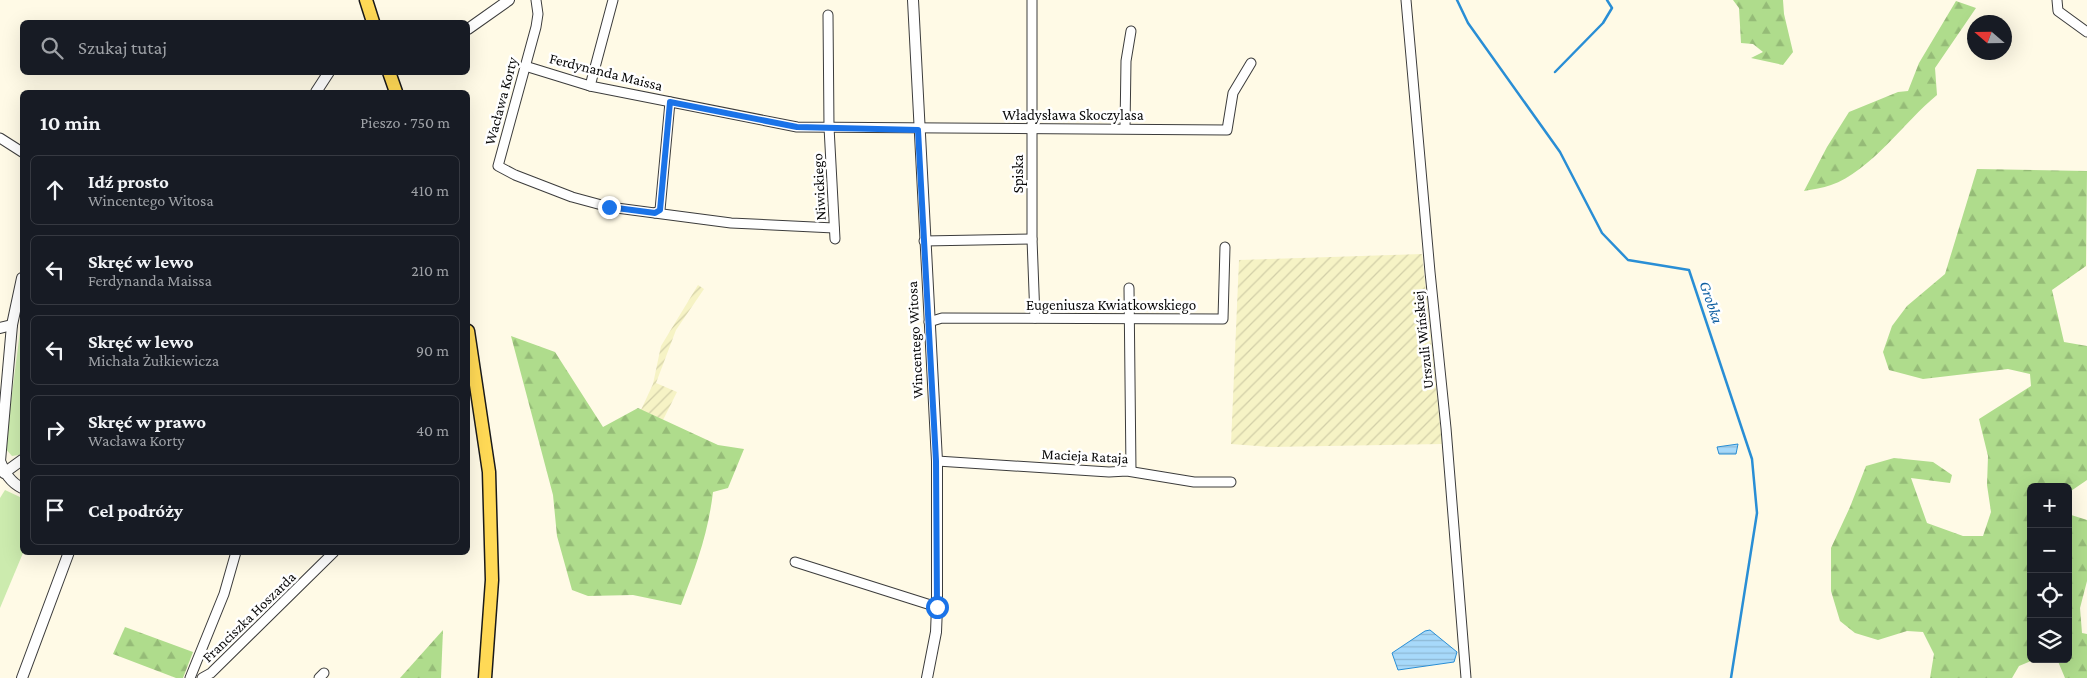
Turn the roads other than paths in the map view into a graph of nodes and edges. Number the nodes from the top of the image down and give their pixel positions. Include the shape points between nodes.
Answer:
1 (366, 0) edge
2 (509, 0) edge
3 (536, 0) edge
4 (613, 0) edge
5 (913, 0) edge
6 (1032, 0) edge
7 (1406, 0) edge
8 (2056, 0) edge
9 (828, 15) dead end
10 (372, 20) edge
11 (470, 28) edge
12 (1131, 31) dead end
13 (2087, 32) edge
14 (1251, 62) dead end
15 (525, 66) junction
16 (327, 75) edge
17 (390, 75) edge
18 (590, 86) junction
19 (317, 90) edge
20 (395, 90) edge
21 (670, 102) junction
22 (829, 127) junction
23 (1032, 128) junction
24 (1125, 128) junction
25 (918, 130) junction
26 (0, 138) edge
27 (20, 151) edge
28 (655, 213) junction
29 (834, 228) junction
30 (835, 238) dead end
31 (1032, 239) junction
32 (924, 240) junction
33 (1225, 247) dead end
34 (20, 287) edge
35 (1129, 288) dead end
36 (1035, 318) junction
37 (1130, 319) junction
38 (929, 322) junction
39 (12, 325) junction
40 (0, 328) edge
41 (470, 345) edge
42 (936, 461) junction
43 (20, 462) edge
44 (1131, 471) junction
45 (2, 476) edge
46 (1231, 482) dead end
47 (20, 487) edge
48 (68, 555) edge
49 (235, 555) edge
50 (331, 555) edge
51 (796, 562) dead end
52 (937, 607) junction
53 (22, 678) edge
54 (190, 678) edge
55 (202, 678) edge
56 (484, 678) edge
57 (927, 678) edge
58 (1466, 678) edge

1 - 10 main road
2 - 11 street
3 - 15 street, Wacława Korty via 538,14
4 - 18 street
5 - 25 street, Wincentego Witosa
6 - 23 street, Spiska
7 - 58 street, Urszuli Wińskiej
8 - 13 street via 2058,10
9 - 22 street, Niwickiego
12 - 24 street via 1126,61
14 - 24 street, Władysława Skoczylasa via 1233,93 1227,130
15 - 18 street, Ferdynanda Maissa
15 - 28 street, Wacława Korty via 498,166 572,197 609,207
16 - 19 street
17 - 20 main road
18 - 21 street, Ferdynanda Maissa
21 - 22 street, Ferdynanda Maissa via 797,127
21 - 28 street via 660,210
22 - 25 street, Ferdynanda Maissa
22 - 29 street, Niwickiego
23 - 24 street, Władysława Skoczylasa
23 - 25 street, Władysława Skoczylasa
23 - 31 street, Spiska
25 - 32 street, Wincentego Witosa
26 - 27 street
28 - 29 street, Wacława Korty via 731,223
29 - 30 street, Niwickiego
31 - 32 street
31 - 36 street, Spiska
32 - 38 street, Wincentego Witosa
33 - 37 street, Eugeniusza Kwiatkowskiego via 1223,319
34 - 39 street
35 - 37 street
36 - 37 street, Eugeniusza Kwiatkowskiego
36 - 38 street, Eugeniusza Kwiatkowskiego via 942,318
37 - 44 street
38 - 42 street, Wincentego Witosa
39 - 40 street
39 - 45 street via 1,439
41 - 56 main road via 490,481 492,580
42 - 44 street, Macieja Rataja
42 - 52 street, Wincentego Witosa
43 - 45 street
44 - 46 street, Macieja Rataja via 1194,482
45 - 47 street
48 - 53 street
49 - 54 street via 224,594
50 - 55 street, Franciszka Hoszarda via 211,673
51 - 52 street
52 - 57 street, Wincentego Witosa

